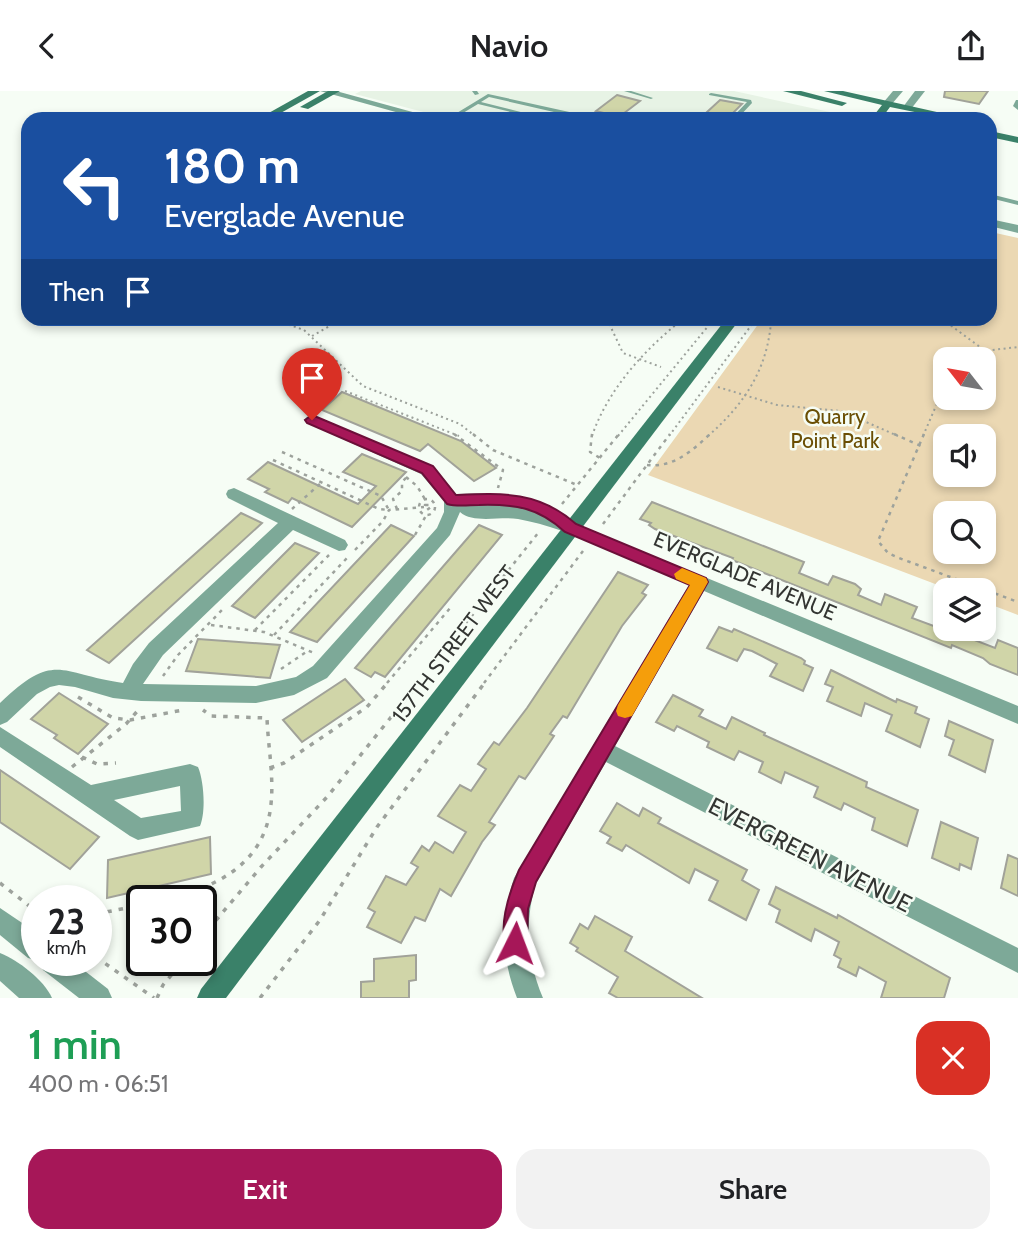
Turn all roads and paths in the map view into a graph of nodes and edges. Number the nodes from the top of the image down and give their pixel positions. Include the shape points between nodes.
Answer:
1 (315, 91) edge
2 (494, 91) edge
3 (626, 91) edge
4 (788, 91) edge
5 (829, 91) edge
6 (898, 91) edge
7 (920, 91) edge
8 (331, 92) edge
9 (711, 94) dead end
10 (488, 95) junction
11 (651, 98) dead end
12 (1018, 101) edge
13 (477, 102) junction
14 (1018, 109) edge
15 (882, 111) edge
16 (276, 112) edge
17 (296, 112) edge
18 (407, 112) edge
19 (461, 112) edge
20 (513, 112) edge
21 (562, 112) edge
22 (741, 112) edge
23 (904, 112) edge
24 (997, 126) edge
25 (1018, 131) edge
26 (997, 136) edge
27 (1018, 140) edge
28 (997, 198) edge
29 (1018, 203) edge
30 (997, 224) edge
31 (1018, 229) edge
32 (293, 326) edge
33 (330, 326) edge
34 (610, 326) edge
35 (674, 326) edge
36 (708, 326) edge
37 (728, 326) edge
38 (751, 326) edge
39 (771, 326) edge
40 (951, 326) edge
41 (311, 337) junction
42 (979, 347) edge
43 (1018, 347) edge
44 (996, 350) edge
45 (638, 360) junction
46 (661, 367) dead end
47 (718, 387) dead end
48 (345, 391) dead end
49 (745, 396) junction
50 (935, 410) edge
51 (312, 420) dead end
52 (921, 446) junction
53 (282, 452) dead end
54 (600, 458) junction
55 (273, 460) dead end
56 (419, 465) junction
57 (647, 465) junction
58 (406, 477) junction
59 (321, 482) junction
60 (577, 485) junction
61 (497, 492) dead end
62 (234, 494) dead end
63 (426, 501) junction
64 (452, 506) junction
65 (418, 507) junction
66 (424, 507) dead end
67 (560, 507) dead end
68 (397, 509) junction
69 (388, 510) junction
70 (427, 514) junction
71 (287, 520) junction
72 (603, 524) dead end
73 (544, 527) junction
74 (570, 528) junction
75 (415, 535) dead end
76 (339, 545) joint
77 (587, 545) dead end
78 (700, 582) junction
79 (1018, 602) edge
80 (450, 607) dead end
81 (209, 624) dead end
82 (255, 630) junction
83 (274, 635) junction
84 (309, 650) junction
85 (329, 661) junction
86 (281, 669) dead end
87 (129, 692) junction
88 (1018, 715) edge
89 (0, 716) edge
90 (0, 736) edge
91 (602, 750) junction
92 (82, 757) dead end
93 (116, 763) dead end
94 (270, 768) dead end
95 (88, 796) dead end
96 (0, 883) edge
97 (21, 899) edge
98 (217, 919) edge
99 (0, 920) edge
100 (21, 936) edge
101 (1018, 961) edge
102 (0, 965) edge
103 (112, 969) edge
104 (71, 976) edge
105 (170, 976) edge
106 (38, 998) edge
107 (99, 998) edge
108 (155, 998) edge
109 (210, 998) edge
110 (260, 998) edge
111 (530, 998) edge

1 - 16 street
2 - 10 lane
3 - 11 lane
4 - 15 street
5 - 15 street
6 - 15 street
7 - 23 street
8 - 17 street
8 - 18 street
9 - 22 lane via 749,100
10 - 13 lane
10 - 21 lane
12 - 14 lane
13 - 19 lane
13 - 20 lane
24 - 25 street
26 - 27 street
28 - 29 lane
30 - 31 street
32 - 41 path
33 - 41 path
34 - 45 path via 624,353
35 - 45 path
36 - 54 path
37 - 74 street, 157TH STREET WEST
38 - 57 path
39 - 49 path via 756,380
40 - 42 path
41 - 60 path via 363,386 460,423 493,450
43 - 44 path
45 - 46 path
45 - 54 path via 590,438 590,451
47 - 49 path
48 - 61 path via 461,437 503,470
49 - 52 path via 776,405 841,411
49 - 57 path via 723,422 677,459 665,465
50 - 52 path
51 - 56 street
52 - 79 path via 878,541 899,558
53 - 69 path via 381,496
54 - 60 path
55 - 59 path
56 - 58 path
56 - 64 street via 436,478
57 - 72 path
58 - 63 path
58 - 68 path via 402,491 393,499
59 - 69 path
59 - 71 path
60 - 67 path
62 - 71 street
63 - 65 path
63 - 70 path via 436,506
64 - 73 street via 509,512
64 - 74 street, EVERGLADE AVENUE via 516,500 554,513
64 - 85 street via 439,538
65 - 66 path
65 - 68 path
65 - 70 path
68 - 69 path
69 - 83 path via 383,521
70 - 75 path
71 - 76 street
71 - 87 street via 156,649
73 - 74 street
73 - 98 path via 334,789
74 - 78 street, EVERGLADE AVENUE
74 - 109 street, 157TH STREET WEST
76 - 82 path
77 - 110 path via 377,827 320,920
78 - 88 street, EVERGLADE AVENUE
78 - 91 street
80 - 94 path via 367,707 284,764
81 - 82 path
82 - 83 path
83 - 84 path
84 - 85 path
84 - 86 path
85 - 87 street via 309,680 279,694
87 - 89 street via 53,677 36,684
90 - 95 street
91 - 101 street, EVERGREEN AVENUE
91 - 111 street via 521,893 515,943
92 - 93 path via 97,764
96 - 97 path
99 - 100 street
102 - 106 street
103 - 108 path
104 - 107 street
105 - 108 path

